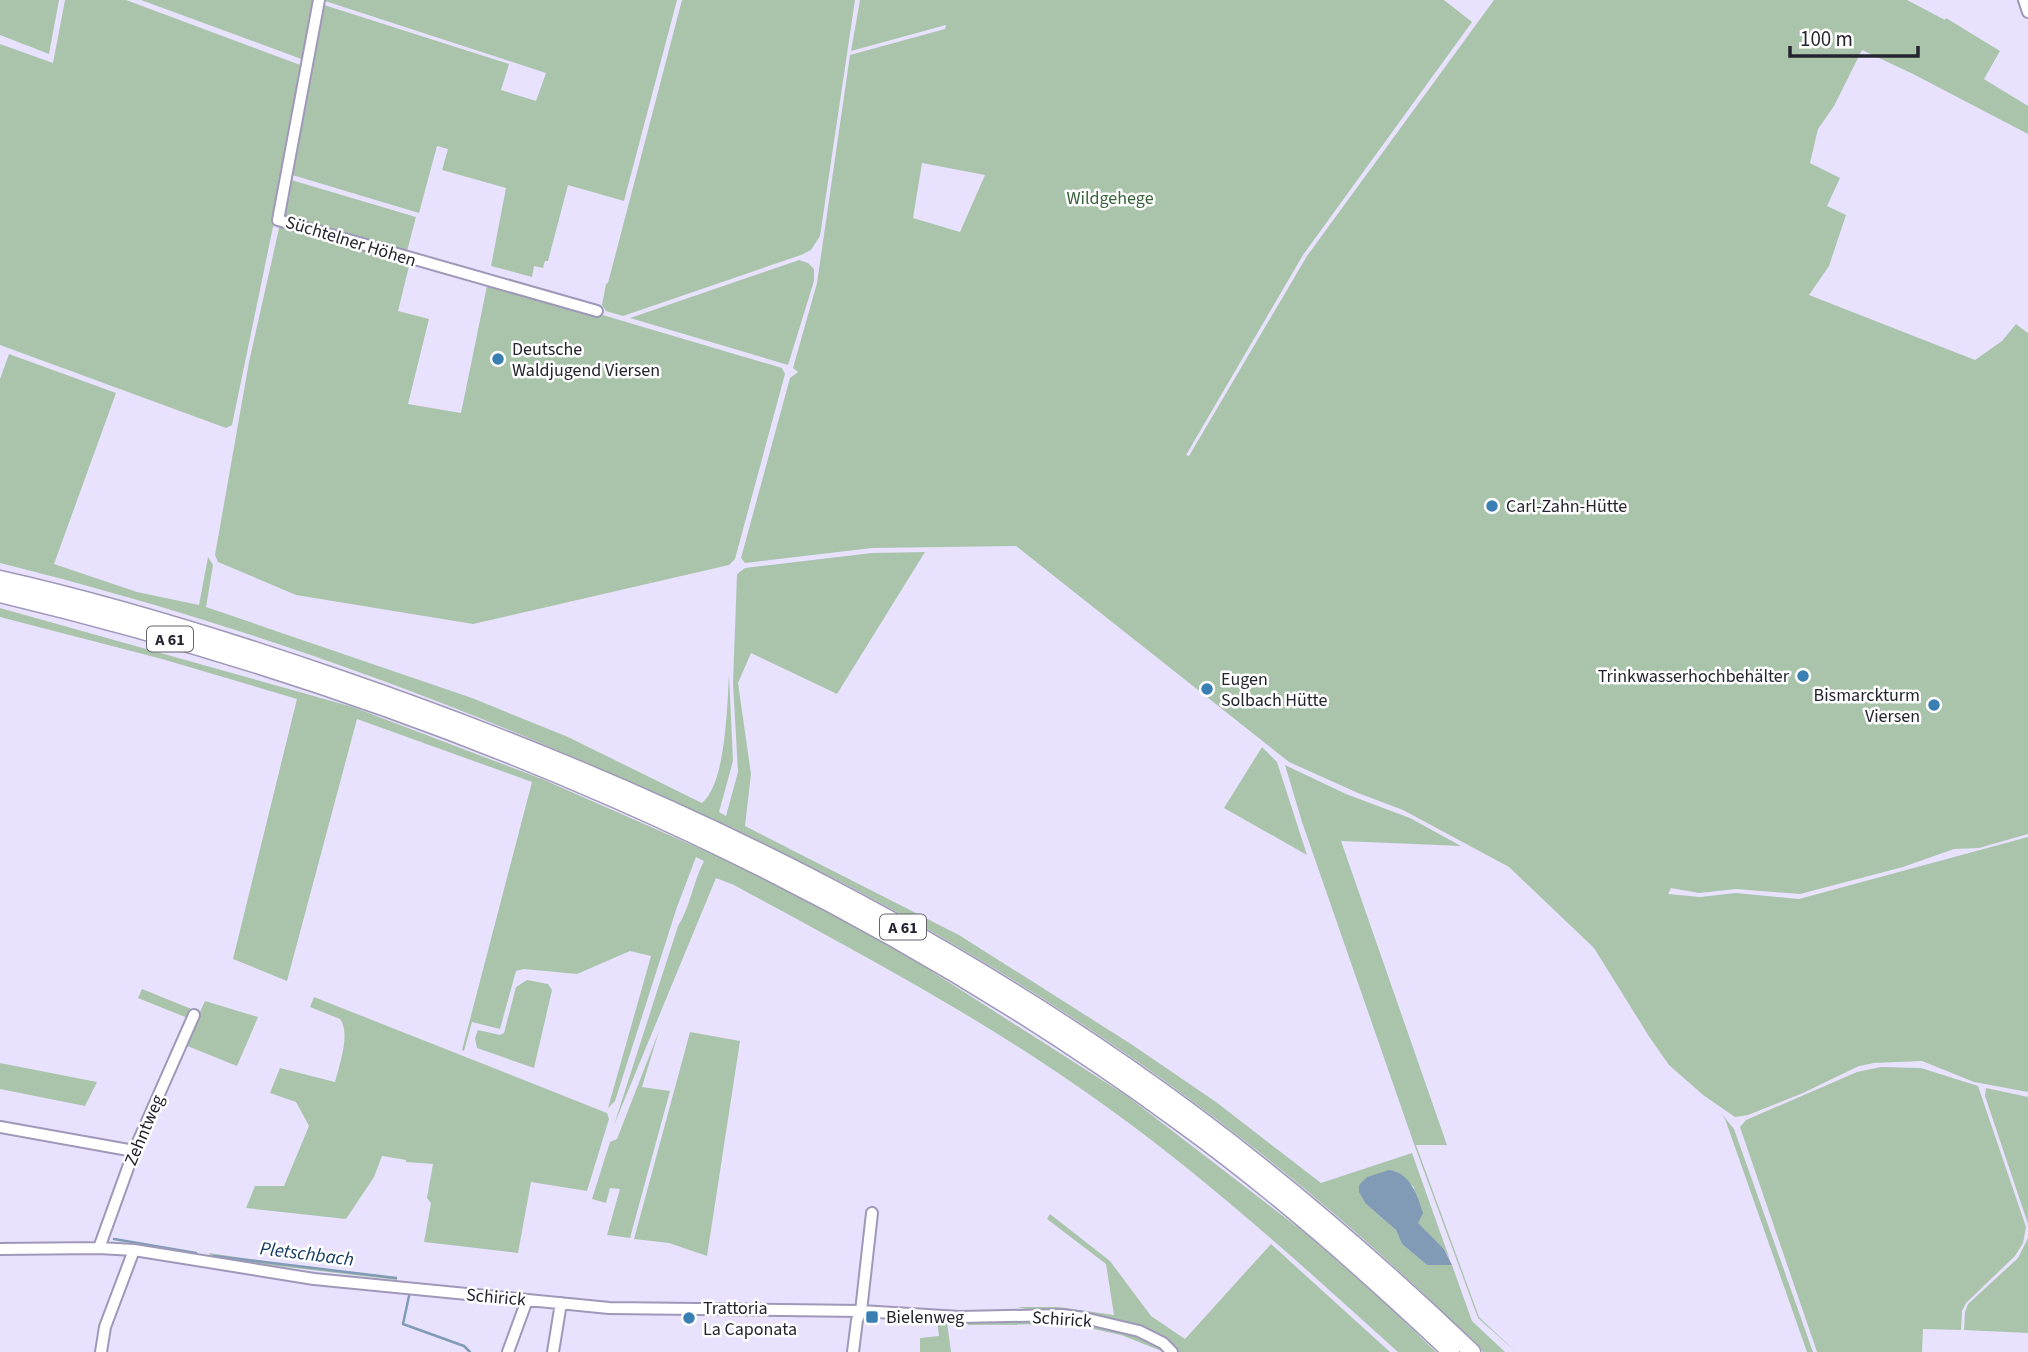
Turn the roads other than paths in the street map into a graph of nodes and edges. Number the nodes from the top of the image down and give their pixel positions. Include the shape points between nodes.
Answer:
1 (319, 0) edge
2 (2024, 0) edge
3 (2028, 12) edge
4 (597, 311) dead end
5 (0, 571) edge
6 (0, 579) edge
7 (35, 587) junction
8 (0, 594) edge
9 (0, 601) edge
10 (58, 607) junction
11 (194, 1015) dead end
12 (0, 1127) edge
13 (134, 1151) junction
14 (872, 1213) dead end
15 (99, 1248) junction
16 (0, 1249) edge
17 (134, 1250) junction
18 (527, 1300) junction
19 (561, 1303) junction
20 (861, 1311) junction
21 (101, 1352) edge
22 (508, 1352) edge
23 (553, 1352) edge
24 (853, 1352) edge
25 (1172, 1352) edge
26 (1451, 1352) edge
27 (1472, 1352) edge

1 - 4 street, Süchtelner Höhen via 278,220
2 - 3 street
5 - 7 highway
6 - 7 highway, A 61
7 - 27 highway, A 61 via 250,648 434,711 617,785 824,884 998,982 1123,1063 1318,1212
8 - 10 highway, A 61
9 - 10 highway
10 - 26 highway, A 61 via 234,659 434,726 626,805 818,897 991,995 1114,1075 1308,1222
11 - 13 street, Zehntweg
12 - 13 street
13 - 15 street, Zehntweg
14 - 20 street
15 - 16 street, Schirick
15 - 17 street, Schirick
17 - 18 street, Schirick via 314,1279
17 - 21 street via 105,1326
18 - 19 street, Schirick
18 - 22 street
19 - 20 street, Schirick via 609,1308
19 - 23 street
20 - 24 street
20 - 25 street, Schirick via 960,1317 1062,1315 1139,1331

